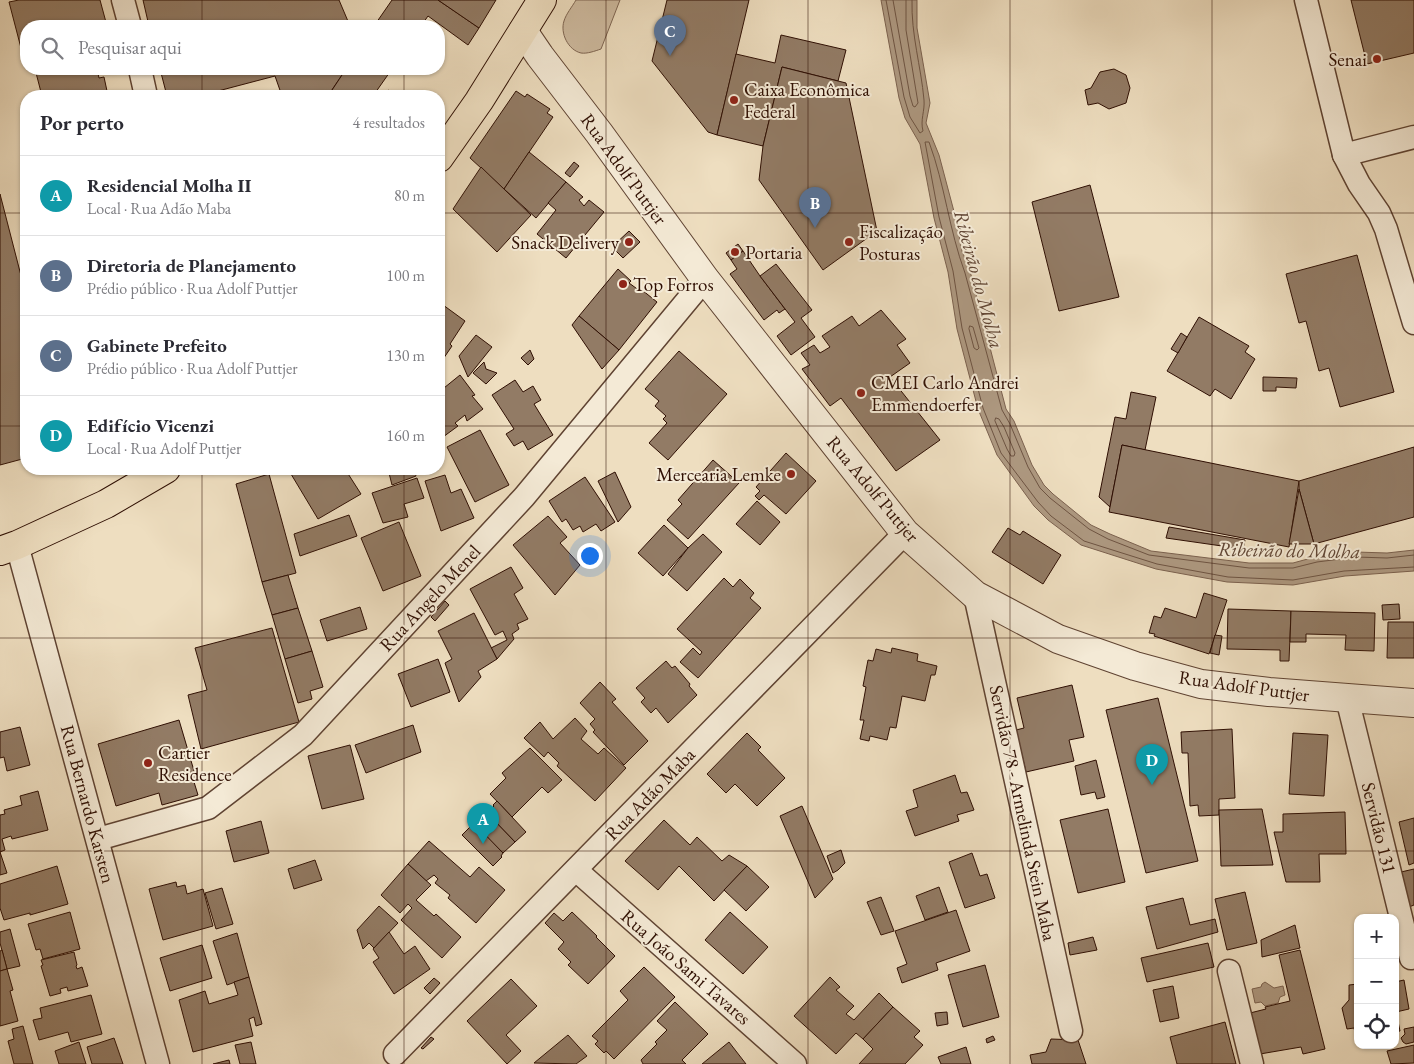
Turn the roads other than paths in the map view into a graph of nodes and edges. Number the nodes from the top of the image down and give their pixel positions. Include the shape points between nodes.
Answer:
1 (123, 0) edge
2 (542, 0) edge
3 (1306, 0) edge
4 (128, 20) edge
5 (523, 31) junction
6 (141, 75) edge
7 (145, 90) edge
8 (1414, 137) edge
9 (445, 149) edge
10 (1344, 155) junction
11 (705, 279) junction
12 (1414, 323) edge
13 (156, 475) edge
14 (905, 533) junction
15 (9, 548) edge
16 (975, 595) junction
17 (1343, 698) junction
18 (1414, 703) edge
19 (98, 839) junction
20 (576, 870) junction
21 (1392, 914) edge
22 (1396, 914) edge
23 (1399, 926) edge
24 (1399, 938) edge
25 (1228, 971) dead end
26 (1071, 1031) dead end
27 (395, 1054) dead end
28 (158, 1064) edge
29 (796, 1064) edge
30 (1252, 1064) edge

1 - 4 street
2 - 5 main road
3 - 10 street
5 - 9 main road
5 - 11 street, Rua Adolf Puttjer
6 - 7 street
8 - 10 street
10 - 12 street via 1386,229
11 - 14 street, Rua Adolf Puttjer
11 - 19 street, Rua Angelo Menel via 524,497 303,735 208,808
13 - 15 main road via 106,504
14 - 16 street, Rua Adolf Puttjer
14 - 20 street, Rua Adão Maba
15 - 19 street, Rua Bernardo Karsten
16 - 17 street, Rua Adolf Puttjer via 1058,639 1135,666 1201,684
16 - 26 street, Servidão 78 - Armelinda Stein Maba
17 - 18 street, Rua Adolf Puttjer
17 - 21 street
17 - 22 street, Servidão 131
19 - 28 street, Rua Bernardo Karsten
20 - 27 street, Rua Adão Maba
20 - 29 street, Rua João Sami Tavares
23 - 24 street, Servidão 131 via 1407,958
25 - 30 street

